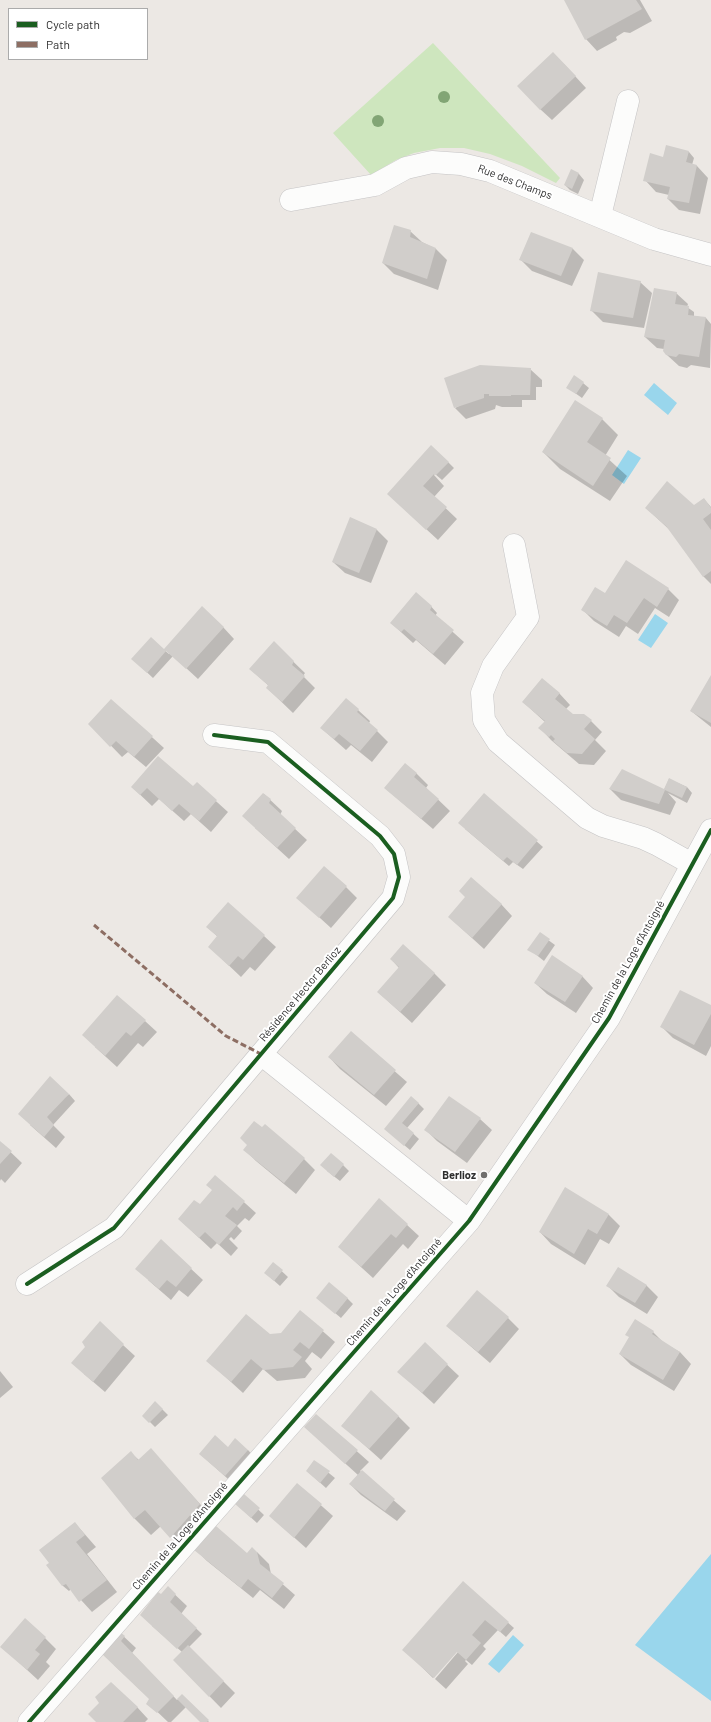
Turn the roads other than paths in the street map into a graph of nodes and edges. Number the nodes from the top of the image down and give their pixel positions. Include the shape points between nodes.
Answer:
1 (628, 101) dead end
2 (291, 200) dead end
3 (600, 216) junction
4 (711, 255) edge
5 (514, 545) dead end
6 (214, 735) dead end
7 (711, 830) edge
8 (692, 864) junction
9 (261, 1054) junction
10 (469, 1221) junction
11 (27, 1284) dead end
12 (29, 1722) edge

1 - 3 street
2 - 3 street, Rue des Champs via 375,185 406,168 432,162 461,164 490,171
3 - 4 street, Rue des Champs via 654,239
5 - 8 street via 528,617 493,666 487,679 482,693 484,720 498,742 587,818 603,826 643,838
6 - 9 street, Résidence Hector Berlioz via 268,742 380,836 394,854 399,876 393,898
7 - 8 street, Chemin de la Loge d'Antoigné
8 - 10 street, Chemin de la Loge d'Antoigné via 609,1018
9 - 10 street, Résidence Hector Berlioz
9 - 11 street, Résidence Hector Berlioz via 114,1228
10 - 12 street, Chemin de la Loge d'Antoigné

